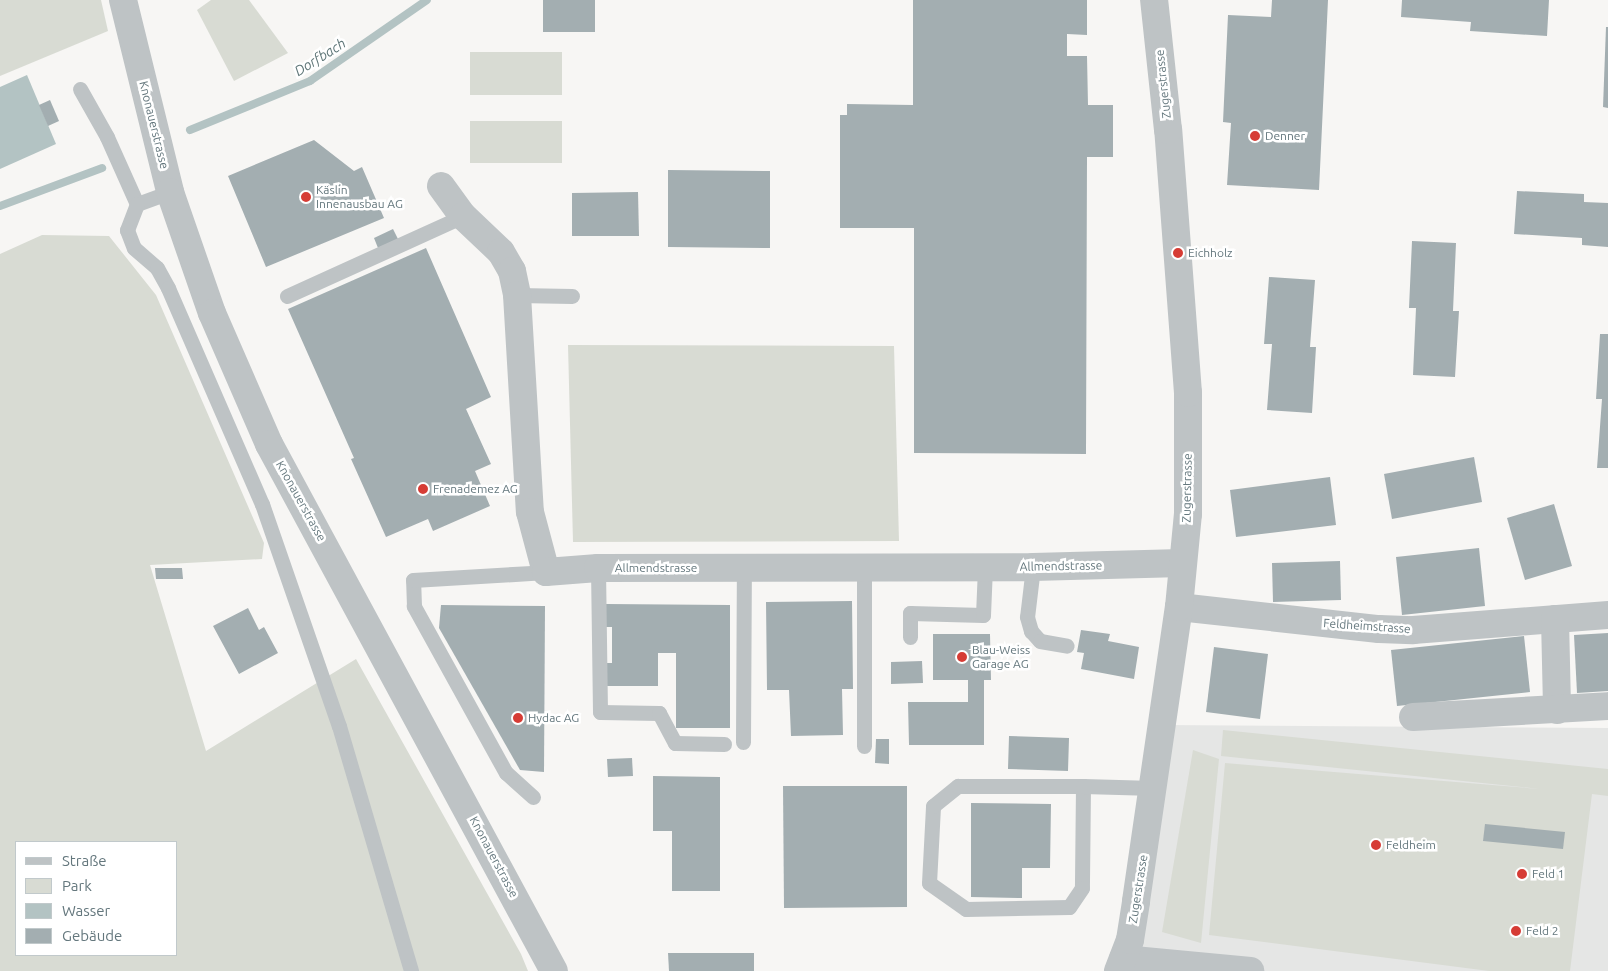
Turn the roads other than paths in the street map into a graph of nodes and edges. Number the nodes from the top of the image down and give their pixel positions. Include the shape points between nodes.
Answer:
1 (123, 0) edge
2 (1154, 0) edge
3 (80, 89) dead end
4 (441, 186) dead end
5 (170, 192) junction
6 (137, 204) junction
7 (463, 216) junction
8 (517, 295) junction
9 (287, 296) dead end
10 (572, 296) dead end
11 (1182, 564) junction
12 (744, 567) junction
13 (864, 567) junction
14 (985, 567) junction
15 (1033, 567) junction
16 (598, 568) junction
17 (546, 572) junction
18 (1178, 607) junction
19 (1608, 615) edge
20 (1555, 619) junction
21 (910, 637) dead end
22 (1068, 646) dead end
23 (1608, 706) edge
24 (1557, 710) junction
25 (1413, 717) dead end
26 (743, 742) dead end
27 (724, 744) dead end
28 (864, 746) dead end
29 (1083, 786) junction
30 (1154, 788) junction
31 (533, 797) dead end
32 (1121, 965) edge
33 (411, 971) edge
34 (554, 971) edge
35 (1250, 971) edge

1 - 5 street, Knonauerstrasse
2 - 11 street, Zugerstrasse via 1169,139 1188,394 1188,514
3 - 6 lane via 107,137
4 - 7 street
5 - 6 lane
5 - 34 street, Knonauerstrasse via 212,312 269,444
6 - 33 lane via 127,230 134,248 161,274 262,504 339,726
7 - 8 street via 500,252 512,271
7 - 9 lane
8 - 10 lane
8 - 17 street via 530,512
11 - 15 street, Allmendstrasse
11 - 18 street, Zugerstrasse
12 - 13 street, Allmendstrasse
12 - 16 street, Allmendstrasse
12 - 26 lane
13 - 14 street, Allmendstrasse
13 - 28 lane
14 - 15 street, Allmendstrasse
14 - 21 lane via 983,615 910,613
15 - 22 lane via 1027,617 1031,631 1040,641
16 - 17 street, Allmendstrasse
16 - 27 lane via 600,712 659,713 675,743
17 - 31 lane via 413,580 414,606 506,772
18 - 20 street, Feldheimstrasse via 1379,629 1413,630
18 - 30 street, Zugerstrasse
19 - 20 street, Feldheimstrasse
20 - 24 street
23 - 24 street
24 - 25 street
29 - 29 lane via 958,786 933,806 929,883 966,909 1068,906 1082,888
29 - 30 lane
30 - 32 street, Zugerstrasse via 1130,940
32 - 35 street

